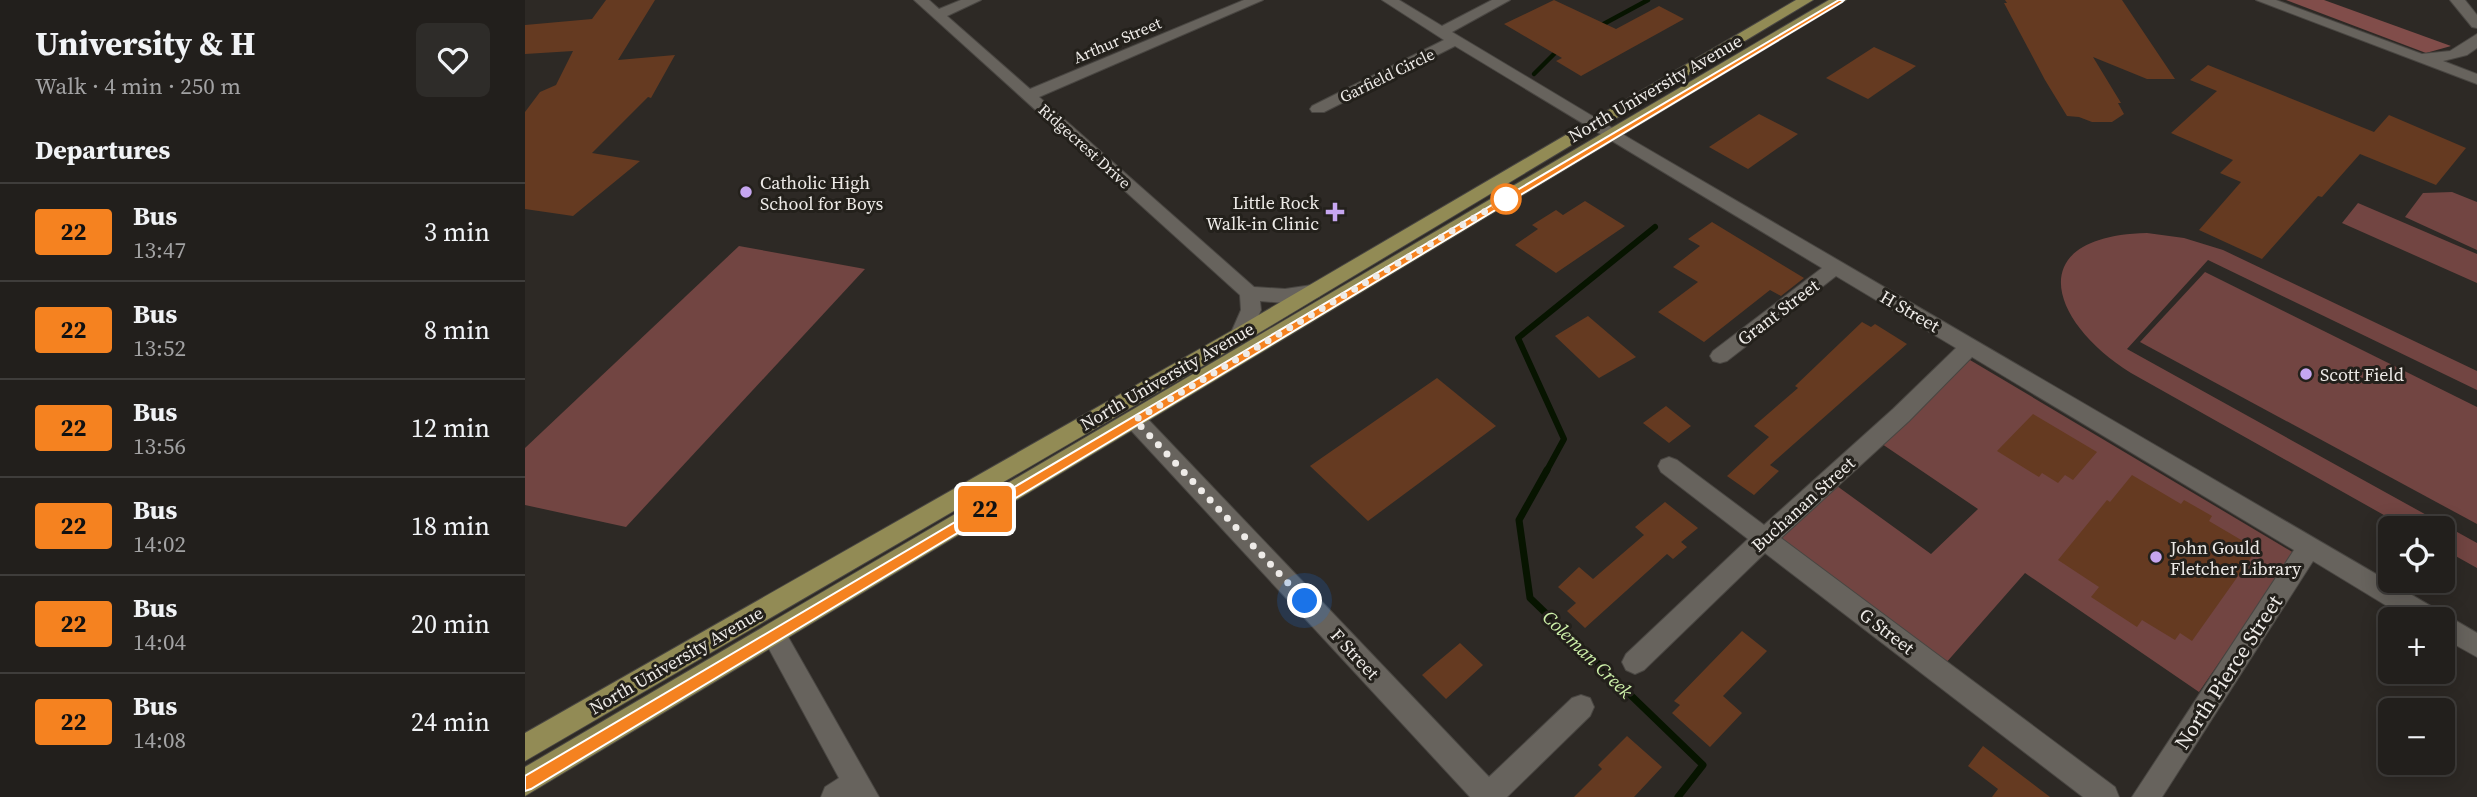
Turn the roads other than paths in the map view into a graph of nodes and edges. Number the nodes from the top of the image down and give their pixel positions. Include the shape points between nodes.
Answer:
1 (921, 0) edge
2 (974, 0) edge
3 (1256, 0) edge
4 (1388, 0) edge
5 (1503, 0) edge
6 (1807, 0) edge
7 (1839, 0) edge
8 (2263, 0) edge
9 (2457, 0) edge
10 (938, 14) junction
11 (2477, 24) edge
12 (1441, 32) junction
13 (2477, 38) edge
14 (1456, 40) junction
15 (2457, 54) junction
16 (2413, 55) junction
17 (2477, 67) edge
18 (2456, 71) junction
19 (2477, 79) edge
20 (1030, 95) junction
21 (1318, 109) dead end
22 (1593, 124) junction
23 (1612, 135) junction
24 (1836, 267) junction
25 (1312, 292) junction
26 (1249, 293) junction
27 (1240, 335) junction
28 (1971, 346) junction
29 (1720, 356) dead end
30 (1135, 420) junction
31 (1669, 466) dead end
32 (1765, 538) junction
33 (2310, 546) junction
34 (2411, 607) edge
35 (2455, 632) edge
36 (774, 636) junction
37 (2477, 646) edge
38 (1635, 662) dead end
39 (1581, 707) dead end
40 (525, 748) edge
41 (525, 782) edge
42 (852, 792) edge
43 (1488, 797) edge
44 (2105, 797) edge
45 (2146, 797) edge

1 - 10 street, Ridgecrest Drive
2 - 10 street
3 - 20 street, Arthur Street
4 - 12 street, H Street
5 - 12 street
6 - 22 main road, North University Avenue
7 - 23 main road, North University Avenue
8 - 16 street
9 - 11 street
10 - 20 street, Ridgecrest Drive
12 - 14 street, H Street
13 - 15 street
14 - 21 street, Garfield Circle
14 - 22 street, H Street
15 - 16 street via 2446,58
15 - 18 street via 2453,62
16 - 18 street
17 - 18 street
18 - 19 street
20 - 26 street, Ridgecrest Drive
22 - 23 street, H Street
22 - 25 main road, North University Avenue
23 - 24 street, H Street
23 - 30 main road, North University Avenue
24 - 28 street, H Street
24 - 29 street, Grant Street
25 - 26 street via 1285,296
25 - 27 main road, North University Avenue
26 - 27 street via 1251,310
27 - 40 main road, North University Avenue
28 - 32 street, Buchanan Street
28 - 33 street, H Street
30 - 36 main road, North University Avenue
30 - 43 street, F Street
31 - 32 street, G Street
32 - 38 street, Buchanan Street
32 - 44 street, G Street
33 - 34 street, H Street
33 - 45 street, North Pierce Street
35 - 37 street
36 - 41 main road, North University Avenue
36 - 42 street
39 - 43 street

